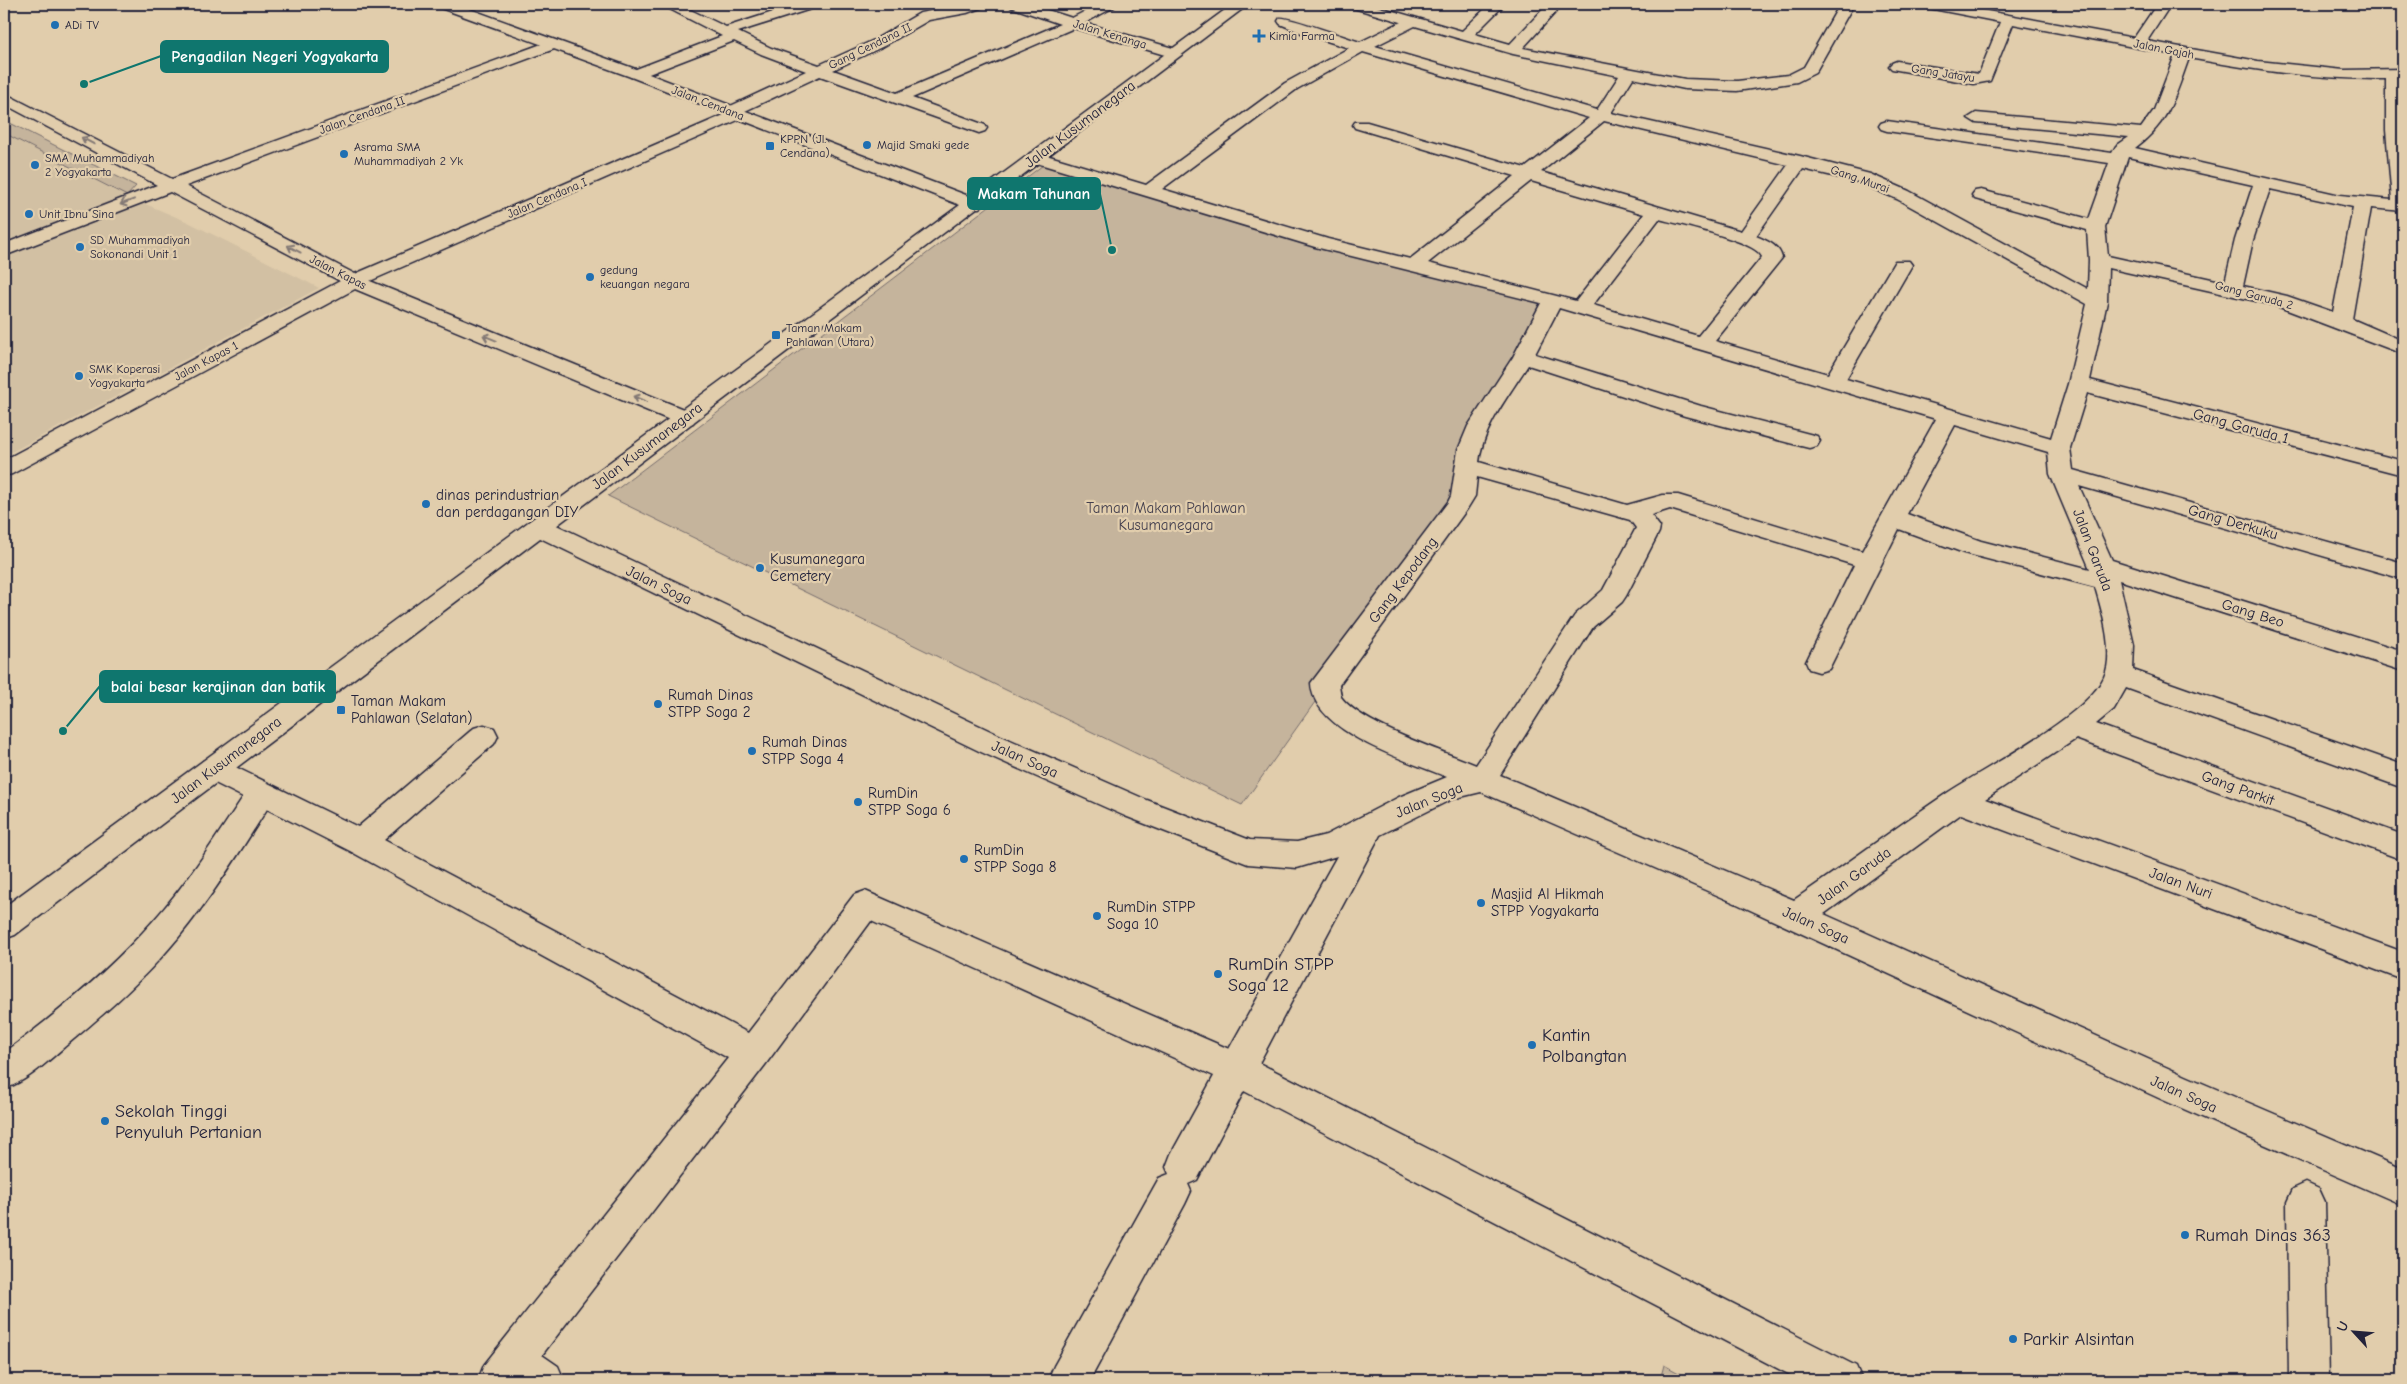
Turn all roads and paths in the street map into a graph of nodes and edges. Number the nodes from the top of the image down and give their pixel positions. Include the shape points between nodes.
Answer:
1 (443, 4) edge
2 (673, 4) edge
3 (812, 4) edge
4 (978, 4) edge
5 (1016, 4) edge
6 (1109, 4) edge
7 (1242, 4) edge
8 (1355, 4) edge
9 (1407, 4) edge
10 (1498, 4) edge
11 (1556, 4) edge
12 (1847, 4) edge
13 (1928, 4) edge
14 (2164, 4) edge
15 (1395, 14) junction
16 (1416, 20) junction
17 (2008, 20) junction
18 (1285, 21) dead end
19 (1074, 23) junction
20 (730, 34) junction
21 (1465, 36) junction
22 (2138, 44) junction
23 (552, 45) junction
24 (1361, 47) junction
25 (1513, 50) junction
26 (1176, 53) junction
27 (2183, 53) junction
28 (1897, 66) dead end
29 (818, 70) junction
30 (636, 74) junction
31 (1628, 74) junction
32 (2399, 74) edge
33 (4, 98) edge
34 (897, 99) junction
35 (734, 113) junction
36 (1601, 116) junction
37 (1976, 118) dead end
38 (1361, 125) dead end
39 (1887, 126) dead end
40 (979, 128) dead end
41 (2399, 131) edge
42 (2145, 133) junction
43 (2120, 154) junction
44 (1036, 158) junction
45 (1800, 161) junction
46 (1526, 174) junction
47 (2263, 183) junction
48 (172, 185) junction
49 (1148, 191) junction
50 (1981, 196) dead end
51 (2363, 203) junction
52 (973, 204) junction
53 (2403, 206) edge
54 (1655, 212) junction
55 (2096, 227) junction
56 (1745, 238) junction
57 (4, 250) edge
58 (2099, 260) junction
59 (1902, 265) dead end
60 (1414, 266) junction
61 (355, 281) junction
62 (2233, 289) junction
63 (1553, 300) junction
64 (2097, 302) junction
65 (1581, 308) junction
66 (2341, 322) junction
67 (1703, 343) junction
68 (2403, 348) edge
69 (1523, 357) junction
70 (1834, 382) junction
71 (2079, 384) junction
72 (1950, 416) junction
73 (685, 418) junction
74 (1809, 441) dead end
75 (2059, 448) junction
76 (1466, 466) junction
77 (2403, 468) edge
78 (4, 469) edge
79 (2062, 474) junction
80 (1636, 512) junction
81 (1893, 518) junction
82 (539, 527) junction
83 (1869, 561) junction
84 (2403, 571) edge
85 (2104, 574) junction
86 (2403, 661) edge
87 (1819, 662) dead end
88 (2119, 675) junction
89 (2073, 727) junction
90 (484, 736) dead end
91 (214, 769) junction
92 (2403, 778) edge
93 (1481, 780) junction
94 (262, 793) junction
95 (1958, 801) junction
96 (1369, 827) junction
97 (361, 842) junction
98 (2403, 848) edge
99 (1797, 916) junction
100 (4, 925) edge
101 (2403, 966) edge
102 (753, 1054) junction
103 (1238, 1070) junction
104 (4, 1073) edge
105 (2403, 1187) edge
106 (2306, 1202) dead end
107 (518, 1373) edge
108 (1068, 1380) edge
109 (1842, 1380) edge
110 (2309, 1380) edge

1 - 23 street, Jalan Cendana
2 - 20 street
3 - 20 street
4 - 29 street, Gang Cendana II via 925,16 870,48
5 - 19 street, Jalan Kenanga
6 - 19 street
7 - 26 street, Jalan Kusumanegara
8 - 15 street
9 - 15 street
10 - 21 street
11 - 25 street
12 - 31 street via 1810,70 1798,77 1715,86
13 - 17 street, Jalan Gajah
14 - 22 street
15 - 16 street
16 - 21 street
16 - 24 street
17 - 22 street, Jalan Gajah
17 - 28 street, Gang Jatayu via 1985,78
18 - 24 street, Gang Murai
19 - 26 street, Jalan Kenanga
19 - 34 street
20 - 29 street
20 - 30 street
21 - 25 street
22 - 27 street, Jalan Gajah
23 - 30 street, Jalan Cendana
23 - 48 street, Jalan Cendana II
24 - 36 street, Gang Murai
24 - 49 street via 1290,86
25 - 31 street
26 - 44 street, Jalan Kusumanegara
27 - 32 street, Jalan Gajah via 2306,71
27 - 42 street via 2162,111
29 - 34 street
29 - 35 street, Gang Cendana II
30 - 35 street, Jalan Cendana
31 - 36 street
32 - 41 street
48 -> 33 street, Jalan Kapas
34 - 40 street
35 - 52 street, Jalan Cendana
35 - 61 street, Jalan Cendana I
36 - 45 street, Gang Murai
36 - 46 street
37 - 42 street
38 - 46 street
39 - 43 street
41 - 53 street
42 - 43 street
43 - 47 street
43 - 55 street, Jalan Garuda
44 - 49 street
44 - 52 street, Jalan Kusumanegara
45 - 56 street
45 - 64 street, Gang Murai via 1882,184
46 - 54 street
46 - 60 street
47 - 51 street
47 - 62 street via 2244,240
48 -> 57 street, Jalan Cendana II
61 -> 48 street, Jalan Kapas
49 - 60 street via 1322,244
50 - 55 street
51 - 53 street
51 - 66 street
52 - 73 street, Jalan Kusumanegara
54 - 56 street
54 - 65 street
55 - 58 street, Jalan Garuda
56 - 67 street via 1769,250 1772,258
58 - 62 street, Gang Garuda 2
58 - 64 street, Jalan Garuda
59 - 70 street
60 - 63 street
73 -> 61 street, Jalan Kapas
61 - 78 street, Jalan Kapas 1
62 - 66 street, Gang Garuda 2 via 2280,300
63 - 65 street
63 - 69 street, Gang Kepodang
64 - 71 street, Jalan Garuda
65 - 67 street
66 - 68 street, Gang Garuda 2
67 - 70 street
69 - 74 street via 1693,411
69 - 76 street, Gang Kepodang via 1480,426
70 - 72 street
71 - 75 street, Jalan Garuda
71 - 77 street, Gang Garuda 1
72 - 75 street
72 - 81 street
73 - 82 street, Jalan Kusumanegara
75 - 79 street, Jalan Garuda
76 - 80 street via 1626,513
76 - 93 street, Gang Kepodang via 1459,504 1325,684 1324,691 1325,699 1332,708 1374,734
79 - 84 street, Gang Derkuku
79 - 85 street, Jalan Garuda
80 - 83 street via 1657,502 1678,503
80 - 93 street via 1648,527 1647,532 1613,596 1584,621
81 - 83 street
81 - 85 street, Gang Beo via 1973,547
82 - 91 street, Jalan Kusumanegara
82 - 96 street, Jalan Soga via 991,744 1136,808 1248,852 1297,855 1334,845
83 - 87 street
85 - 86 street, Gang Beo
85 - 88 street, Jalan Garuda via 2121,645
88 - 89 street, Jalan Garuda via 2104,702
88 - 92 street
89 - 95 street, Jalan Garuda
89 - 98 street, Gang Parkit
90 - 97 street
91 - 94 street
91 - 100 street, Jalan Kusumanegara
93 - 96 street, Jalan Soga via 1446,789
93 - 99 street, Jalan Soga
94 - 97 street
94 - 104 street via 185,906 143,954 34,1051
95 - 99 street, Jalan Garuda
95 - 101 street, Jalan Nuri
96 - 103 street
97 - 102 street
99 - 105 street, Jalan Soga via 2111,1061
102 - 103 street via 865,904
102 - 107 street
103 - 108 street
103 - 109 street
106 - 110 street

